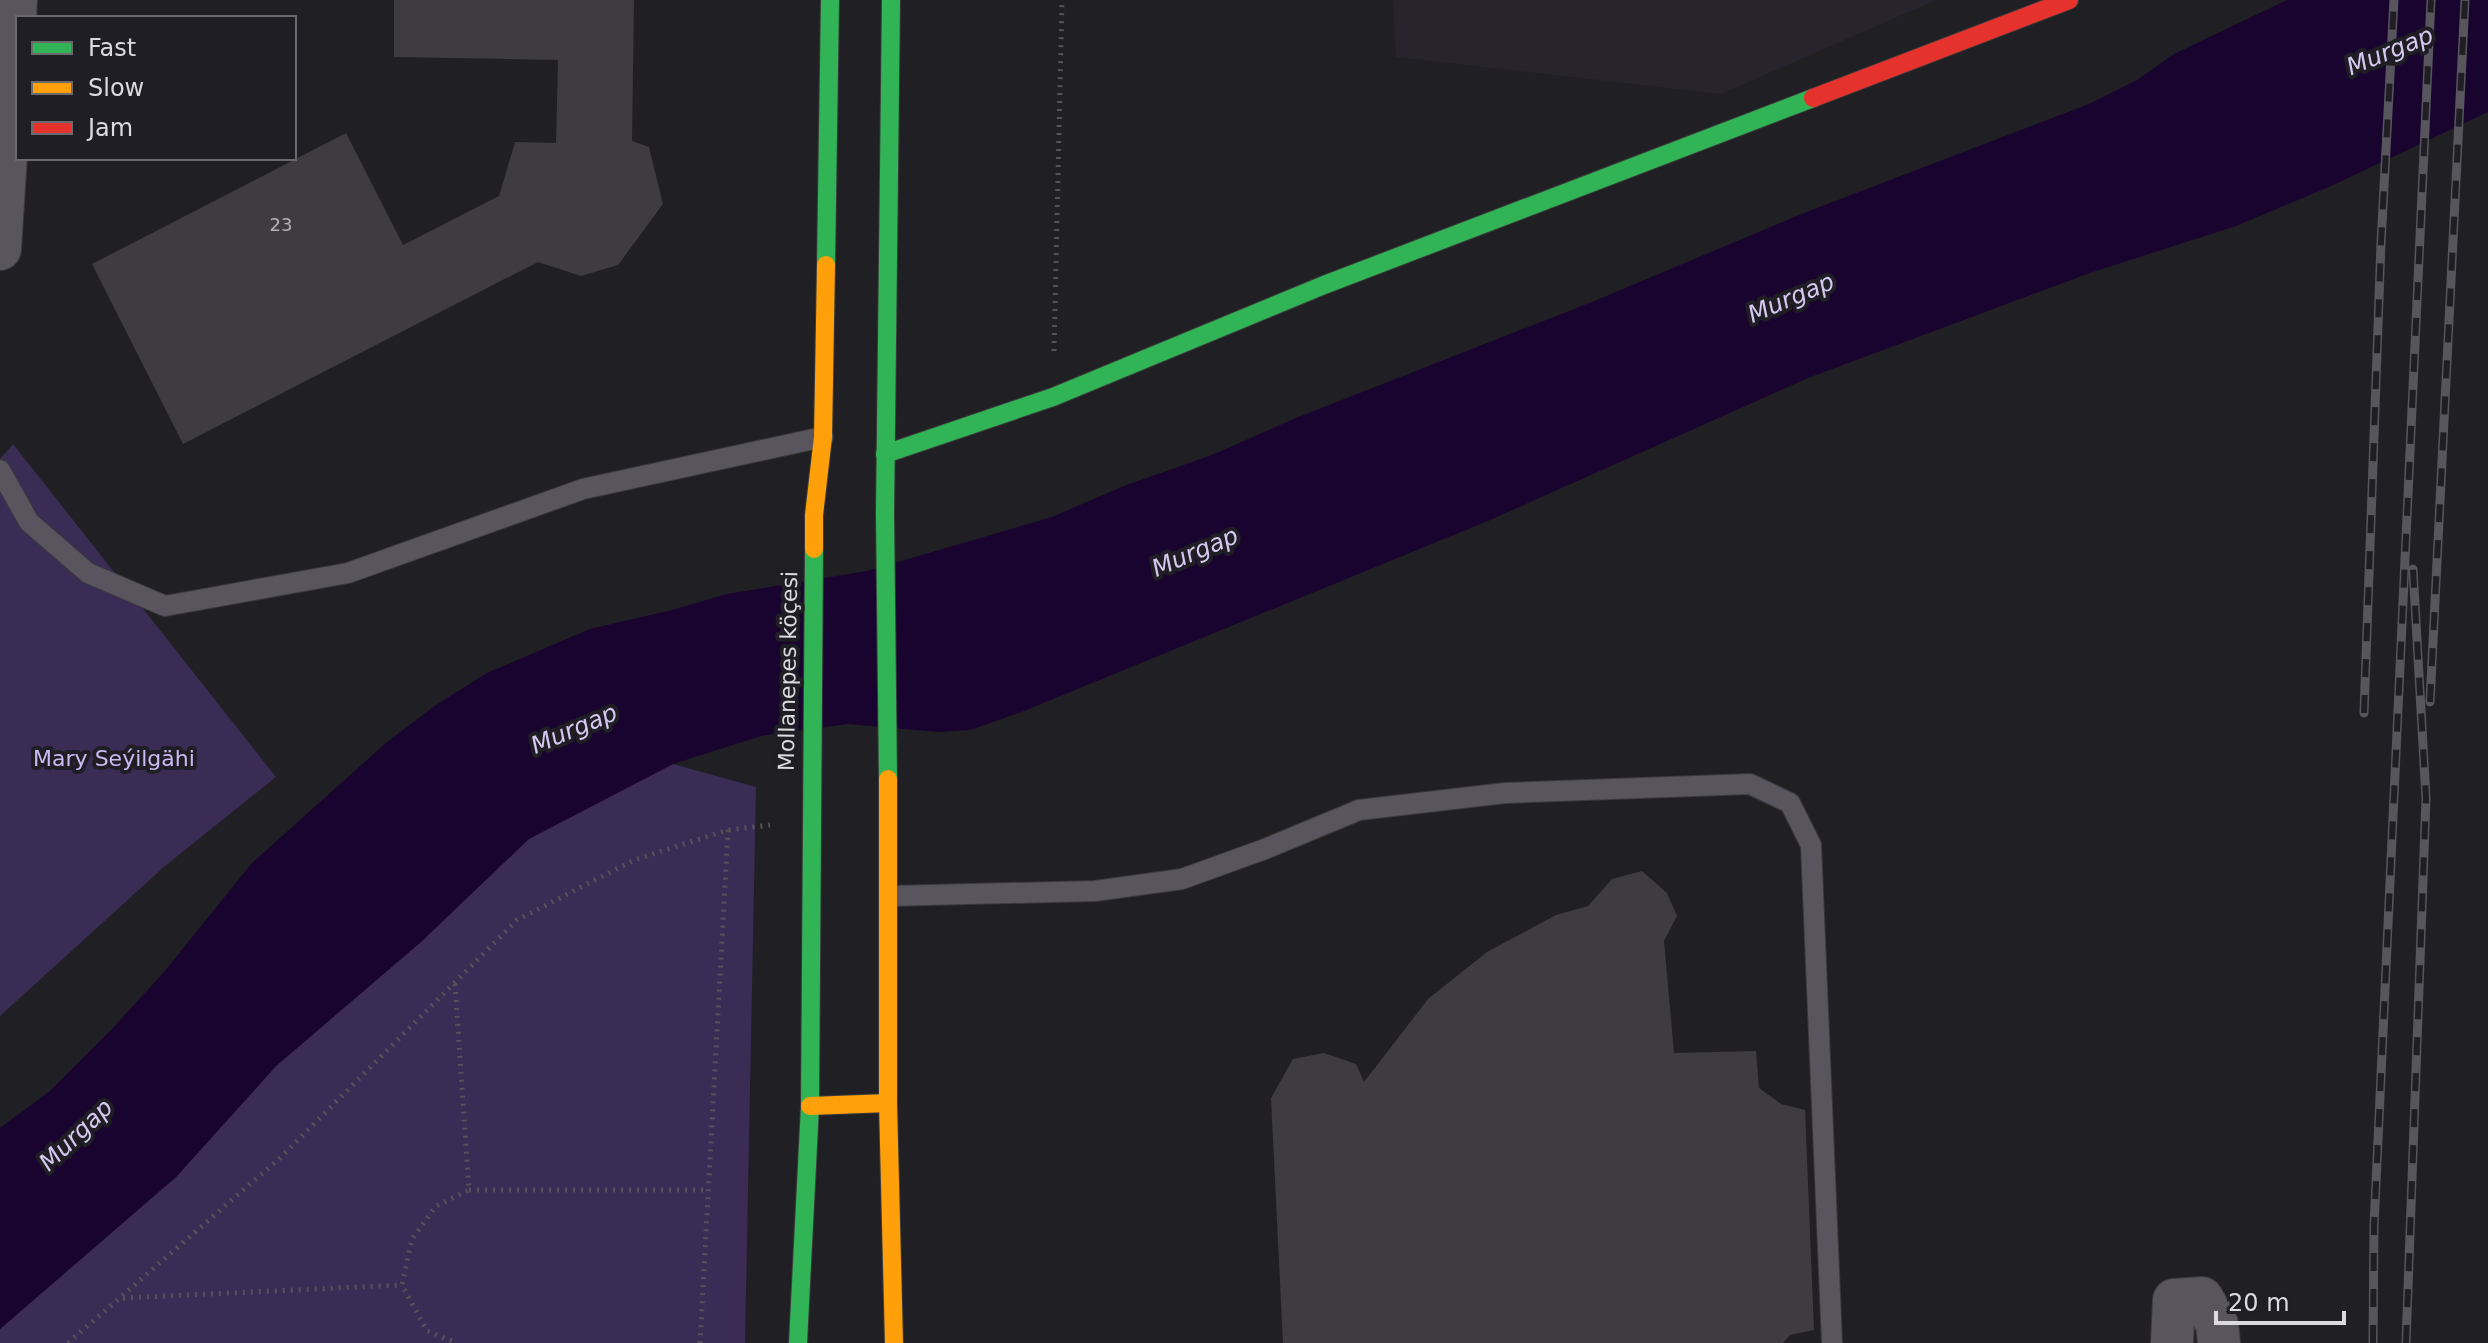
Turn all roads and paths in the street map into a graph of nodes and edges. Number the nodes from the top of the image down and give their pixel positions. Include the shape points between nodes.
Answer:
1 (16, 0) edge
2 (830, 0) edge
3 (891, 0) edge
4 (1062, 0) edge
5 (2069, 0) edge
6 (0, 249) edge
7 (1053, 397) junction
8 (823, 437) junction
9 (885, 454) junction
10 (0, 470) edge
11 (811, 820) junction
12 (728, 830) junction
13 (889, 896) junction
14 (455, 983) junction
15 (888, 1103) junction
16 (810, 1106) junction
17 (469, 1190) junction
18 (708, 1190) junction
19 (402, 1285) junction
20 (121, 1298) junction
21 (68, 1343) edge
22 (457, 1343) edge
23 (700, 1343) edge
24 (798, 1343) edge
25 (894, 1343) edge
26 (1832, 1343) edge
27 (2172, 1343) edge
28 (2219, 1343) edge

1 - 6 street
2 - 8 street, Mollanepes köçesi
3 - 9 street
4 - 7 path
5 - 7 street via 1338,279
7 - 9 street
8 - 10 lane via 583,489 348,573 165,606 88,573 29,522
8 - 11 street, Mollanepes köçesi via 814,515
9 - 13 street
11 - 12 path
11 - 16 street, Mollanepes köçesi
12 - 14 path via 634,860 517,920
12 - 18 path
13 - 15 street
13 - 26 lane via 1095,891 1182,879 1359,810 1505,793 1750,784 1790,803 1811,845
14 - 17 path
14 - 20 path via 280,1158
15 - 16 street
15 - 25 street
16 - 24 street, Mollanepes köçesi
17 - 18 path
17 - 19 path via 436,1206 412,1239
18 - 23 path
19 - 20 path
19 - 22 path via 427,1331
20 - 21 path
27 - 28 street via 2174,1300 2202,1298 2217,1324

